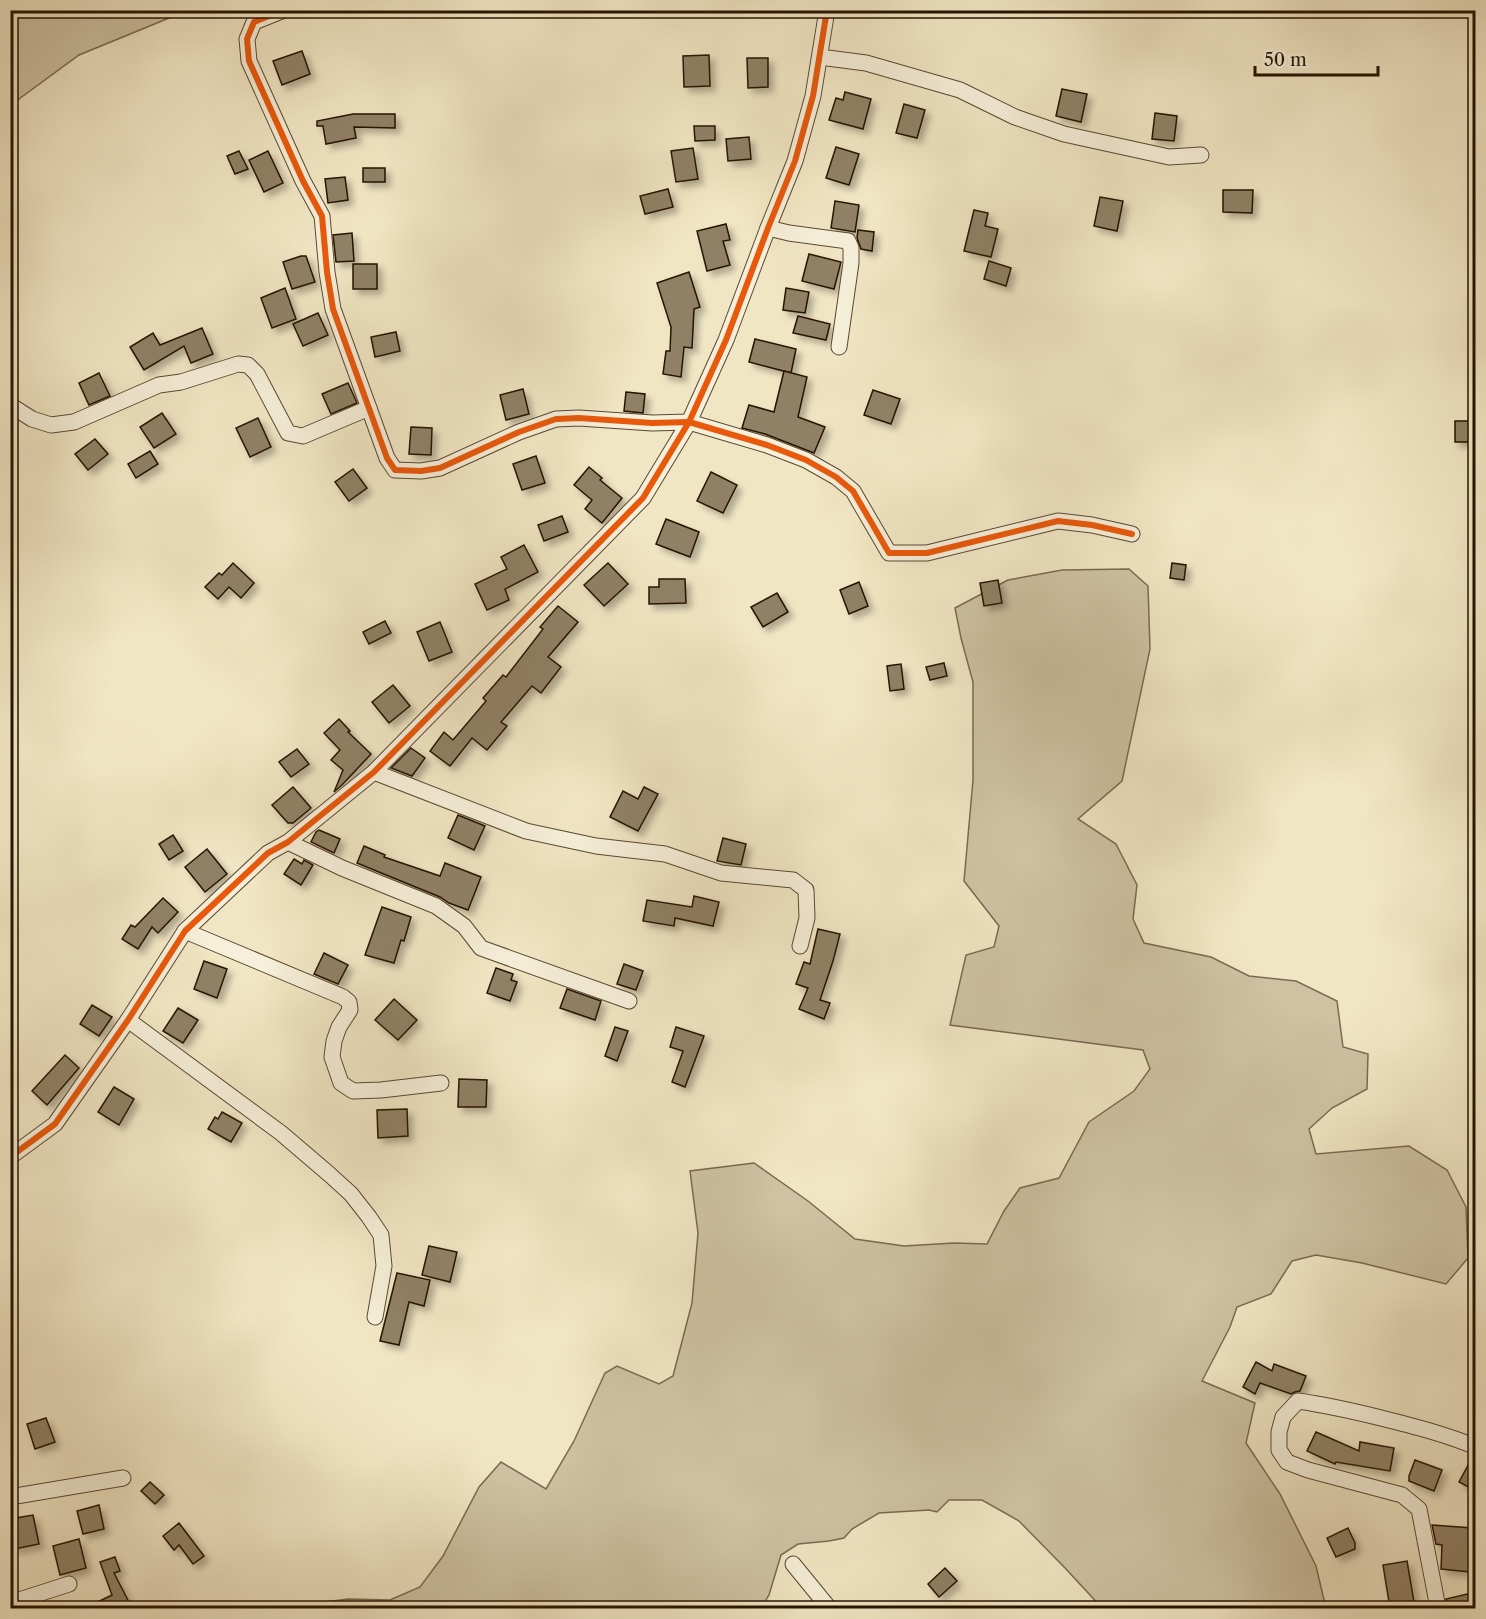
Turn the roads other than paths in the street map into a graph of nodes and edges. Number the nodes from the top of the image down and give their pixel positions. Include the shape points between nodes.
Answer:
1 (284, 10) edge
2 (827, 10) edge
3 (820, 57) junction
4 (1201, 155) dead end
5 (768, 228) junction
6 (839, 347) dead end
7 (10, 405) edge
8 (369, 408) junction
9 (689, 422) junction
10 (1131, 534) dead end
11 (374, 772) junction
12 (288, 842) junction
13 (185, 931) junction
14 (801, 946) dead end
15 (629, 1001) dead end
16 (128, 1020) junction
17 (441, 1083) dead end
18 (10, 1157) edge
19 (375, 1317) dead end
20 (1476, 1447) edge
21 (123, 1478) dead end
22 (10, 1497) edge
23 (793, 1564) dead end
24 (69, 1584) dead end
25 (10, 1603) edge
26 (829, 1608) edge
27 (1438, 1608) edge

1 - 8 street via 254,22 247,39 249,61 322,216 333,309
2 - 3 street
3 - 4 street via 866,63 960,90 1015,117 1064,134 1169,157
3 - 5 street via 795,162
5 - 6 street via 848,241 851,263
5 - 9 street via 726,340
7 - 8 street via 51,425 74,422 159,385 237,364 248,365 257,374 288,433 303,436
8 - 9 street via 395,470 440,468 556,419
9 - 10 street via 767,445 836,477 853,491 889,553 927,553 1058,521
9 - 11 street via 643,498
11 - 12 street
11 - 14 street via 526,831 597,846 665,854 721,873 793,880 807,890
12 - 13 street via 268,853
12 - 15 street via 436,906 464,926 481,948
13 - 16 street
13 - 17 street via 349,1002 350,1010 339,1027 332,1057 341,1083 353,1090
16 - 18 street via 56,1124
16 - 19 street via 281,1133 351,1194 381,1235 384,1266
20 - 27 street via 1420,1428 1327,1405 1298,1401 1283,1417 1279,1450 1287,1462 1402,1496 1419,1509
21 - 22 street
23 - 26 street
24 - 25 street

